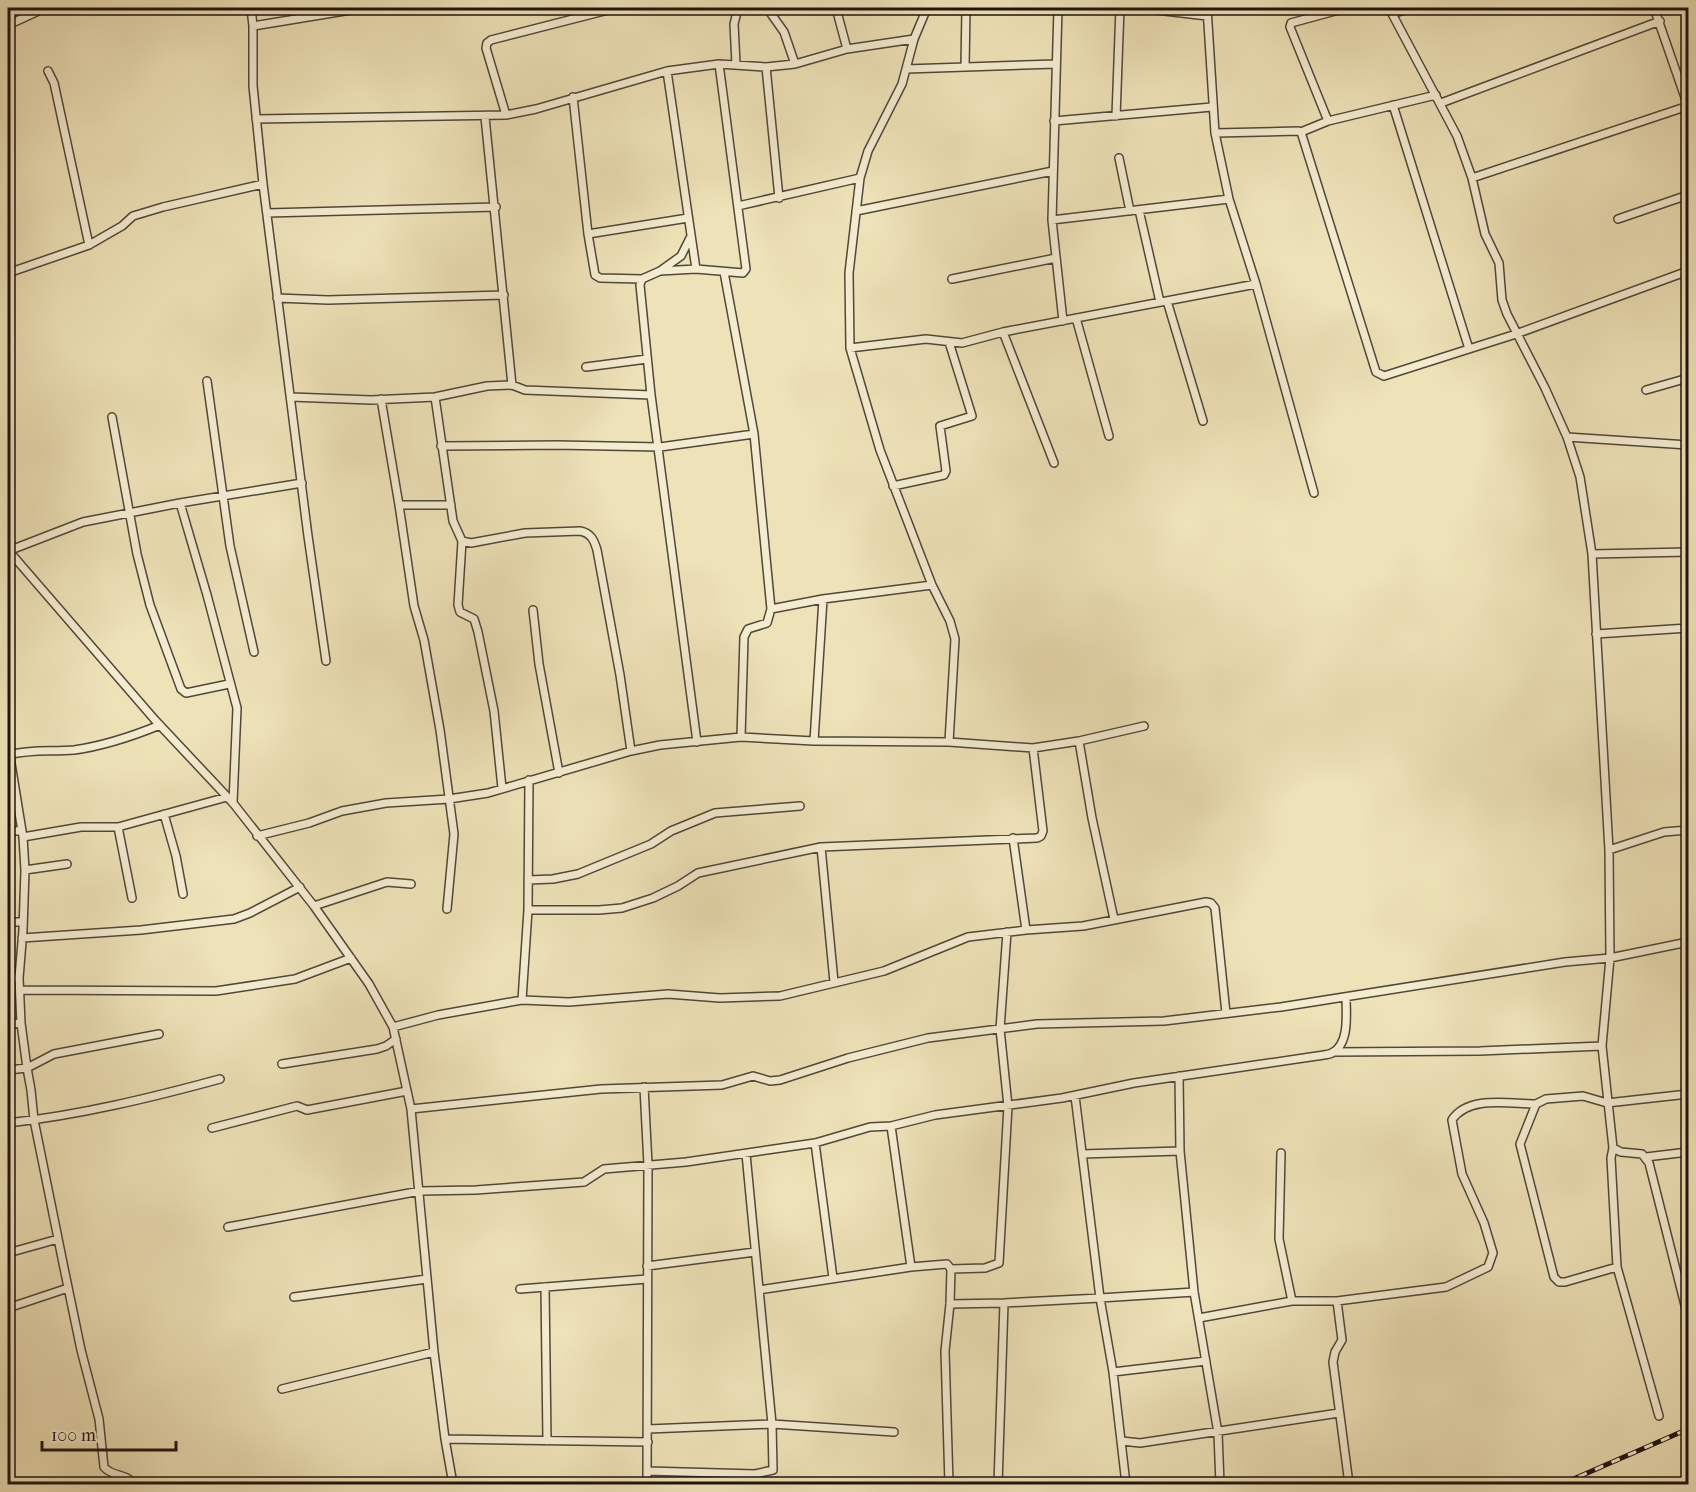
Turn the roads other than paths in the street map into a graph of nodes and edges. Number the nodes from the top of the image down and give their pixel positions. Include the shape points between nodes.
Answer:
1 (250, 8) edge
2 (363, 8) edge
3 (616, 8) edge
4 (738, 8) edge
5 (767, 8) edge
6 (836, 8) edge
7 (927, 8) edge
8 (966, 8) edge
9 (1058, 8) edge
10 (1120, 8) edge
11 (1139, 8) edge
12 (1207, 8) edge
13 (1346, 8) edge
14 (1411, 8) edge
15 (1654, 8) edge
16 (39, 9) edge
17 (1391, 11) edge
18 (1207, 16) junction
19 (1659, 21) junction
20 (8, 25) edge
21 (253, 26) junction
22 (914, 39) junction
23 (847, 49) junction
24 (719, 64) junction
25 (736, 64) junction
26 (795, 64) junction
27 (1056, 64) junction
28 (965, 67) junction
29 (766, 68) junction
30 (906, 69) junction
31 (48, 71) dead end
32 (667, 71) junction
33 (1436, 94) junction
34 (573, 97) junction
35 (1441, 103) junction
36 (1393, 105) junction
37 (1688, 106) edge
38 (1212, 107) junction
39 (506, 115) junction
40 (1116, 116) junction
41 (485, 117) junction
42 (256, 119) junction
43 (1054, 121) junction
44 (1328, 122) junction
45 (1301, 132) junction
46 (1215, 133) junction
47 (1119, 158) dead end
48 (1053, 171) junction
49 (860, 178) junction
50 (1472, 178) junction
51 (263, 184) junction
52 (1689, 195) edge
53 (779, 198) junction
54 (1229, 199) junction
55 (738, 206) junction
56 (496, 207) junction
57 (1139, 210) junction
58 (856, 211) junction
59 (1130, 211) junction
60 (267, 213) junction
61 (688, 218) junction
62 (1618, 219) dead end
63 (1052, 220) junction
64 (588, 234) junction
65 (691, 237) junction
66 (88, 245) junction
67 (1056, 258) junction
68 (696, 269) junction
69 (660, 271) junction
70 (1689, 271) edge
71 (724, 272) junction
72 (8, 273) edge
73 (642, 279) junction
74 (952, 279) dead end
75 (1256, 284) junction
76 (504, 295) junction
77 (277, 298) junction
78 (1164, 302) junction
79 (1076, 318) junction
80 (1063, 321) junction
81 (1004, 332) junction
82 (1516, 334) junction
83 (949, 342) junction
84 (850, 348) junction
85 (1469, 349) junction
86 (647, 359) junction
87 (586, 367) dead end
88 (1689, 378) edge
89 (207, 381) dead end
90 (512, 385) junction
91 (1646, 390) dead end
92 (651, 395) junction
93 (291, 397) junction
94 (435, 397) junction
95 (381, 399) junction
96 (112, 417) dead end
97 (1203, 421) dead end
98 (754, 434) junction
99 (1108, 436) dead end
100 (1567, 437) junction
101 (1689, 445) edge
102 (441, 446) junction
103 (660, 447) junction
104 (1054, 463) dead end
105 (302, 483) junction
106 (893, 486) junction
107 (1314, 493) dead end
108 (222, 496) junction
109 (180, 503) junction
110 (399, 505) junction
111 (451, 505) junction
112 (129, 514) junction
113 (462, 541) junction
114 (8, 551) edge
115 (1689, 552) edge
116 (1592, 554) junction
117 (932, 585) junction
118 (823, 599) junction
119 (771, 609) junction
120 (533, 610) dead end
121 (1689, 628) edge
122 (1596, 634) junction
123 (254, 652) dead end
124 (326, 661) dead end
125 (229, 684) junction
126 (159, 725) junction
127 (1144, 726) dead end
128 (741, 737) junction
129 (814, 741) junction
130 (1080, 741) junction
131 (698, 742) junction
132 (949, 742) junction
133 (8, 745) edge
134 (1034, 748) junction
135 (631, 751) junction
136 (9, 755) junction
137 (10, 772) edge
138 (559, 773) junction
139 (529, 780) junction
140 (502, 788) junction
141 (227, 797) junction
142 (449, 799) junction
143 (233, 803) junction
144 (800, 806) dead end
145 (164, 814) junction
146 (118, 827) junction
147 (1689, 830) edge
148 (8, 832) edge
149 (22, 834) junction
150 (257, 836) junction
151 (1013, 838) junction
152 (821, 847) junction
153 (1608, 850) junction
154 (68, 864) dead end
155 (25, 870) junction
156 (528, 880) junction
157 (411, 884) dead end
158 (300, 887) junction
159 (183, 894) dead end
160 (132, 898) dead end
161 (314, 906) junction
162 (447, 909) dead end
163 (528, 910) junction
164 (1114, 919) junction
165 (8, 922) edge
166 (22, 922) junction
167 (1026, 930) junction
168 (1007, 932) junction
169 (22, 938) junction
170 (1689, 942) edge
171 (351, 958) junction
172 (1610, 958) junction
173 (8, 978) edge
174 (19, 978) junction
175 (834, 982) junction
176 (20, 990) junction
177 (1346, 997) junction
178 (522, 1000) junction
179 (1226, 1013) junction
180 (21, 1023) junction
181 (8, 1024) edge
182 (393, 1027) junction
183 (1000, 1029) junction
184 (159, 1034) dead end
185 (396, 1039) junction
186 (1602, 1046) junction
187 (1333, 1052) junction
188 (282, 1064) dead end
189 (27, 1068) junction
190 (8, 1070) edge
191 (1179, 1076) junction
192 (220, 1079) dead end
193 (644, 1087) junction
194 (407, 1091) junction
195 (1689, 1094) edge
196 (1075, 1096) junction
197 (1607, 1103) junction
198 (1536, 1104) junction
199 (1008, 1106) junction
200 (411, 1109) junction
201 (34, 1120) junction
202 (8, 1122) edge
203 (891, 1126) junction
204 (212, 1128) dead end
205 (815, 1143) junction
206 (1613, 1148) junction
207 (1180, 1151) junction
208 (1689, 1152) edge
209 (1281, 1153) dead end
210 (746, 1154) junction
211 (1082, 1154) junction
212 (1646, 1157) junction
213 (648, 1165) junction
214 (420, 1191) junction
215 (228, 1227) dead end
216 (58, 1239) junction
217 (755, 1252) junction
218 (8, 1253) edge
219 (647, 1266) junction
220 (911, 1267) junction
221 (1617, 1267) junction
222 (951, 1269) junction
223 (833, 1278) junction
224 (427, 1279) junction
225 (647, 1279) junction
226 (545, 1287) junction
227 (68, 1288) junction
228 (520, 1289) dead end
229 (759, 1290) junction
230 (1194, 1292) junction
231 (294, 1297) dead end
232 (1100, 1298) junction
233 (1292, 1301) junction
234 (1337, 1301) junction
235 (1004, 1303) junction
236 (950, 1304) junction
237 (8, 1308) edge
238 (1689, 1317) edge
239 (1199, 1318) junction
240 (434, 1352) junction
241 (1206, 1361) junction
242 (1113, 1372) junction
243 (282, 1389) dead end
244 (1339, 1413) junction
245 (1659, 1416) dead end
246 (772, 1424) junction
247 (648, 1429) junction
248 (894, 1432) dead end
249 (1218, 1433) junction
250 (445, 1439) junction
251 (547, 1441) junction
252 (1122, 1441) junction
253 (648, 1442) junction
254 (647, 1471) junction
255 (949, 1483) edge
256 (134, 1485) edge
257 (453, 1485) edge
258 (647, 1485) edge
259 (993, 1485) edge
260 (998, 1485) edge
261 (1126, 1485) edge
262 (1220, 1485) edge
263 (1348, 1485) edge

1 - 21 street
2 - 21 street
3 - 39 street via 488,43 486,48
4 - 25 street via 734,24
5 - 26 street via 784,32
6 - 23 street
7 - 22 street
8 - 28 street
9 - 27 street
10 - 40 street
11 - 18 street
12 - 18 street
13 - 44 street via 1295,21 1290,27
14 - 17 street
15 - 19 street
16 - 20 street
17 - 33 street
18 - 38 street
19 - 35 street
19 - 37 street
21 - 42 street
22 - 23 street
22 - 30 street
23 - 26 street
24 - 25 street
24 - 32 street
24 - 55 street
25 - 29 street
26 - 29 street
27 - 28 street
27 - 43 street
28 - 30 street
29 - 53 street
30 - 49 street via 868,151
31 - 66 street via 54,82
32 - 34 street
32 - 61 street
33 - 35 street
33 - 36 street
34 - 39 street
34 - 64 street
35 - 50 street
36 - 44 street
36 - 85 street
37 - 50 street
38 - 40 street
38 - 46 street
39 - 41 street
40 - 43 street
41 - 42 street
41 - 56 street
42 - 51 street
43 - 48 street
44 - 45 street
45 - 46 street
45 - 85 street via 1376,372 1384,376
46 - 54 street
47 - 59 street
48 - 58 street
48 - 63 street
49 - 53 street
49 - 58 street
50 - 82 street via 1485,234 1499,263 1502,300
51 - 60 street
51 - 66 street via 134,216
52 - 62 street
53 - 55 street
54 - 57 street
54 - 75 street
55 - 71 street via 746,269 743,273
56 - 60 street
56 - 76 street
57 - 59 street
57 - 78 street
58 - 84 street via 849,273
59 - 63 street
60 - 77 street
61 - 64 street
61 - 65 street
63 - 67 street
64 - 73 street via 596,275
65 - 68 street
65 - 69 street via 681,255
66 - 72 street
67 - 74 street
67 - 80 street
68 - 69 street
68 - 71 street
69 - 73 street
70 - 82 street
71 - 98 street
73 - 86 street via 639,285
75 - 78 street
75 - 107 street
76 - 77 street via 357,300
76 - 90 street
77 - 93 street
78 - 79 street
78 - 97 street
79 - 80 street
79 - 99 street
80 - 81 street
81 - 83 street via 962,343
81 - 104 street
82 - 85 street
82 - 100 street
83 - 84 street via 926,339
83 - 106 street via 972,416 940,428 944,475
84 - 106 street
86 - 87 street
86 - 92 street
88 - 91 street
89 - 108 street
90 - 92 street via 525,390
90 - 94 street
92 - 103 street
93 - 95 street
93 - 105 street
94 - 95 street
94 - 102 street
95 - 110 street
96 - 112 street
98 - 103 street
98 - 119 street
100 - 101 street
100 - 116 street via 1581,477
102 - 103 street
102 - 111 street
103 - 131 street
105 - 108 street
105 - 124 street
106 - 117 street
108 - 109 street
108 - 123 street
109 - 112 street
109 - 125 street
110 - 111 street
110 - 142 street
111 - 113 street
112 - 114 street via 83,522
112 - 125 street via 150,605 181,690 186,693
113 - 135 street via 471,543 525,533 580,531 590,535 597,550
113 - 140 street via 458,605 460,612 474,619 478,632 494,711
114 - 126 street
115 - 116 street
116 - 122 street
117 - 118 street
117 - 132 street via 955,639
118 - 119 street
118 - 129 street
119 - 128 street via 766,623 748,629 744,637
120 - 138 street
121 - 122 street
122 - 153 street
125 - 143 street via 237,708
126 - 136 street via 136,735 76,749
126 - 141 street
127 - 130 street
128 - 129 street
128 - 131 street
129 - 132 street
130 - 134 street
130 - 164 street
131 - 135 street
132 - 134 street
133 - 136 street
134 - 151 street via 1041,836
135 - 138 street
136 - 137 street
137 - 149 street
138 - 139 street
139 - 140 street
139 - 156 street
140 - 142 street
141 - 143 street
141 - 145 street
142 - 150 street via 352,809
142 - 162 street via 454,834
143 - 150 street
144 - 156 street via 715,813 578,874
145 - 146 street
145 - 159 street
146 - 149 street
146 - 160 street
147 - 153 street via 1664,832
148 - 149 street
149 - 155 street
150 - 158 street
151 - 152 street
151 - 167 street
152 - 163 street via 698,873 653,898 622,908
152 - 175 street
153 - 172 street
154 - 155 street
155 - 166 street
156 - 163 street
157 - 161 street via 387,882
158 - 161 street
158 - 169 street via 234,920
161 - 171 street
163 - 178 street
164 - 167 street via 1083,926
164 - 179 street via 1211,903 1215,908
165 - 166 street
166 - 169 street
167 - 168 street
168 - 175 street via 968,937 895,968
168 - 183 street
169 - 174 street
170 - 172 street
171 - 176 street via 294,979 216,991
171 - 182 street
172 - 177 street
172 - 186 street
173 - 174 street
174 - 176 street
175 - 178 street via 780,996 720,998 668,994 569,1002
176 - 180 street
177 - 179 street
177 - 187 street via 1345,1031
178 - 182 street
179 - 183 street via 1152,1022 1037,1024
180 - 181 street
180 - 189 street
182 - 185 street
183 - 193 street via 914,1041 780,1080 753,1077 722,1085
183 - 199 street
184 - 189 street via 54,1054
185 - 188 street via 377,1049
185 - 194 street
186 - 187 street
186 - 197 street
187 - 191 street
189 - 190 street
189 - 201 street
191 - 196 street
191 - 207 street
192 - 201 street
193 - 200 street via 534,1094
193 - 213 street
194 - 200 street
194 - 204 street via 307,1110 297,1106
195 - 197 street
196 - 199 street
196 - 211 street
197 - 198 street via 1583,1096 1546,1099
197 - 206 street
198 - 221 street via 1520,1144 1554,1277 1565,1282
198 - 234 street via 1478,1103 1458,1111 1452,1120 1461,1174 1493,1253 1488,1267 1446,1287
199 - 203 street via 935,1115
199 - 222 street via 999,1263 985,1268
200 - 214 street
201 - 202 street
201 - 216 street
203 - 205 street via 870,1127
203 - 220 street
205 - 210 street
205 - 223 street
206 - 212 street
206 - 221 street
207 - 211 street
207 - 230 street
208 - 212 street
209 - 233 street via 1278,1239
210 - 213 street
210 - 217 street
211 - 232 street
212 - 238 street
213 - 214 street via 604,1169 584,1182
213 - 219 street
214 - 215 street
214 - 224 street
216 - 218 street
216 - 227 street
217 - 219 street
217 - 229 street
219 - 225 street
220 - 222 street via 947,1264
220 - 223 street
221 - 245 street
222 - 236 street
223 - 229 street
224 - 231 street
224 - 240 street
225 - 226 street
225 - 247 street
226 - 228 street
226 - 251 street
227 - 237 street
227 - 256 street via 99,1419 104,1467
229 - 246 street
230 - 232 street
230 - 239 street
232 - 235 street
232 - 242 street
233 - 234 street
233 - 239 street
234 - 244 street via 1342,1340 1333,1362
235 - 236 street
235 - 260 street
236 - 255 street via 945,1351
239 - 241 street
240 - 243 street
240 - 250 street
241 - 242 street
241 - 249 street
242 - 252 street
244 - 249 street
244 - 263 street
246 - 247 street
246 - 248 street
246 - 254 street via 773,1470 755,1474
247 - 253 street
249 - 252 street via 1140,1443
249 - 262 street
250 - 251 street
250 - 257 street
251 - 253 street
252 - 261 street
253 - 254 street
254 - 258 street
255 - 259 street

